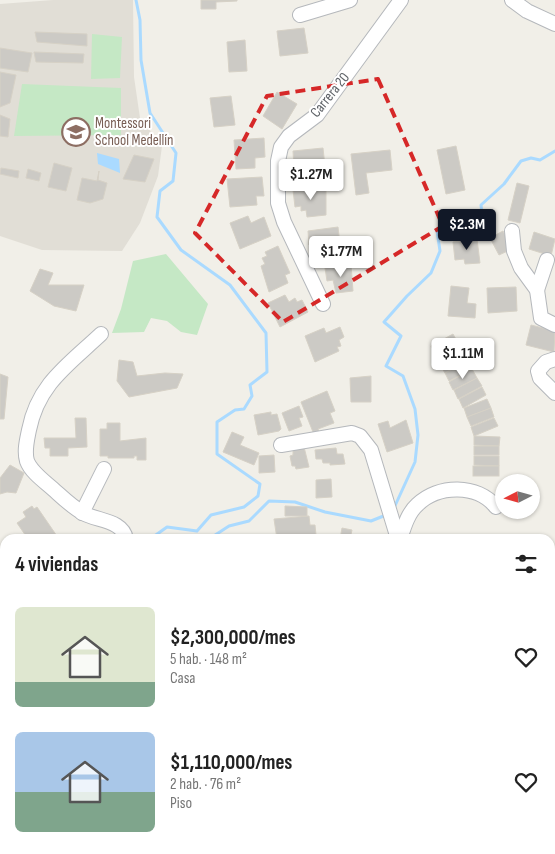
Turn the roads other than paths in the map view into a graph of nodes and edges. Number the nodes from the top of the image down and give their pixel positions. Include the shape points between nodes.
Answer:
1 (350, 0) edge
2 (399, 0) edge
3 (512, 0) edge
4 (300, 15) dead end
5 (555, 24) edge
6 (512, 231) dead end
7 (547, 260) dead end
8 (536, 290) junction
9 (323, 304) dead end
10 (555, 325) edge
11 (101, 334) dead end
12 (555, 359) edge
13 (555, 393) edge
14 (281, 445) dead end
15 (104, 469) dead end
16 (495, 505) edge
17 (82, 513) junction
18 (125, 534) edge
19 (397, 534) edge
20 (402, 534) edge

1 - 4 street
2 - 9 street, Carrera 20 via 317,115 289,136 279,154 278,203
3 - 5 street
6 - 8 street via 514,251
7 - 8 street
8 - 10 street via 541,318
11 - 17 street via 44,390 31,420 26,452 32,470
12 - 13 street via 546,362 538,371 540,378
14 - 19 street via 352,433 360,436 371,450
15 - 17 street
16 - 20 street via 476,492 438,491 416,506
17 - 18 street via 118,525

